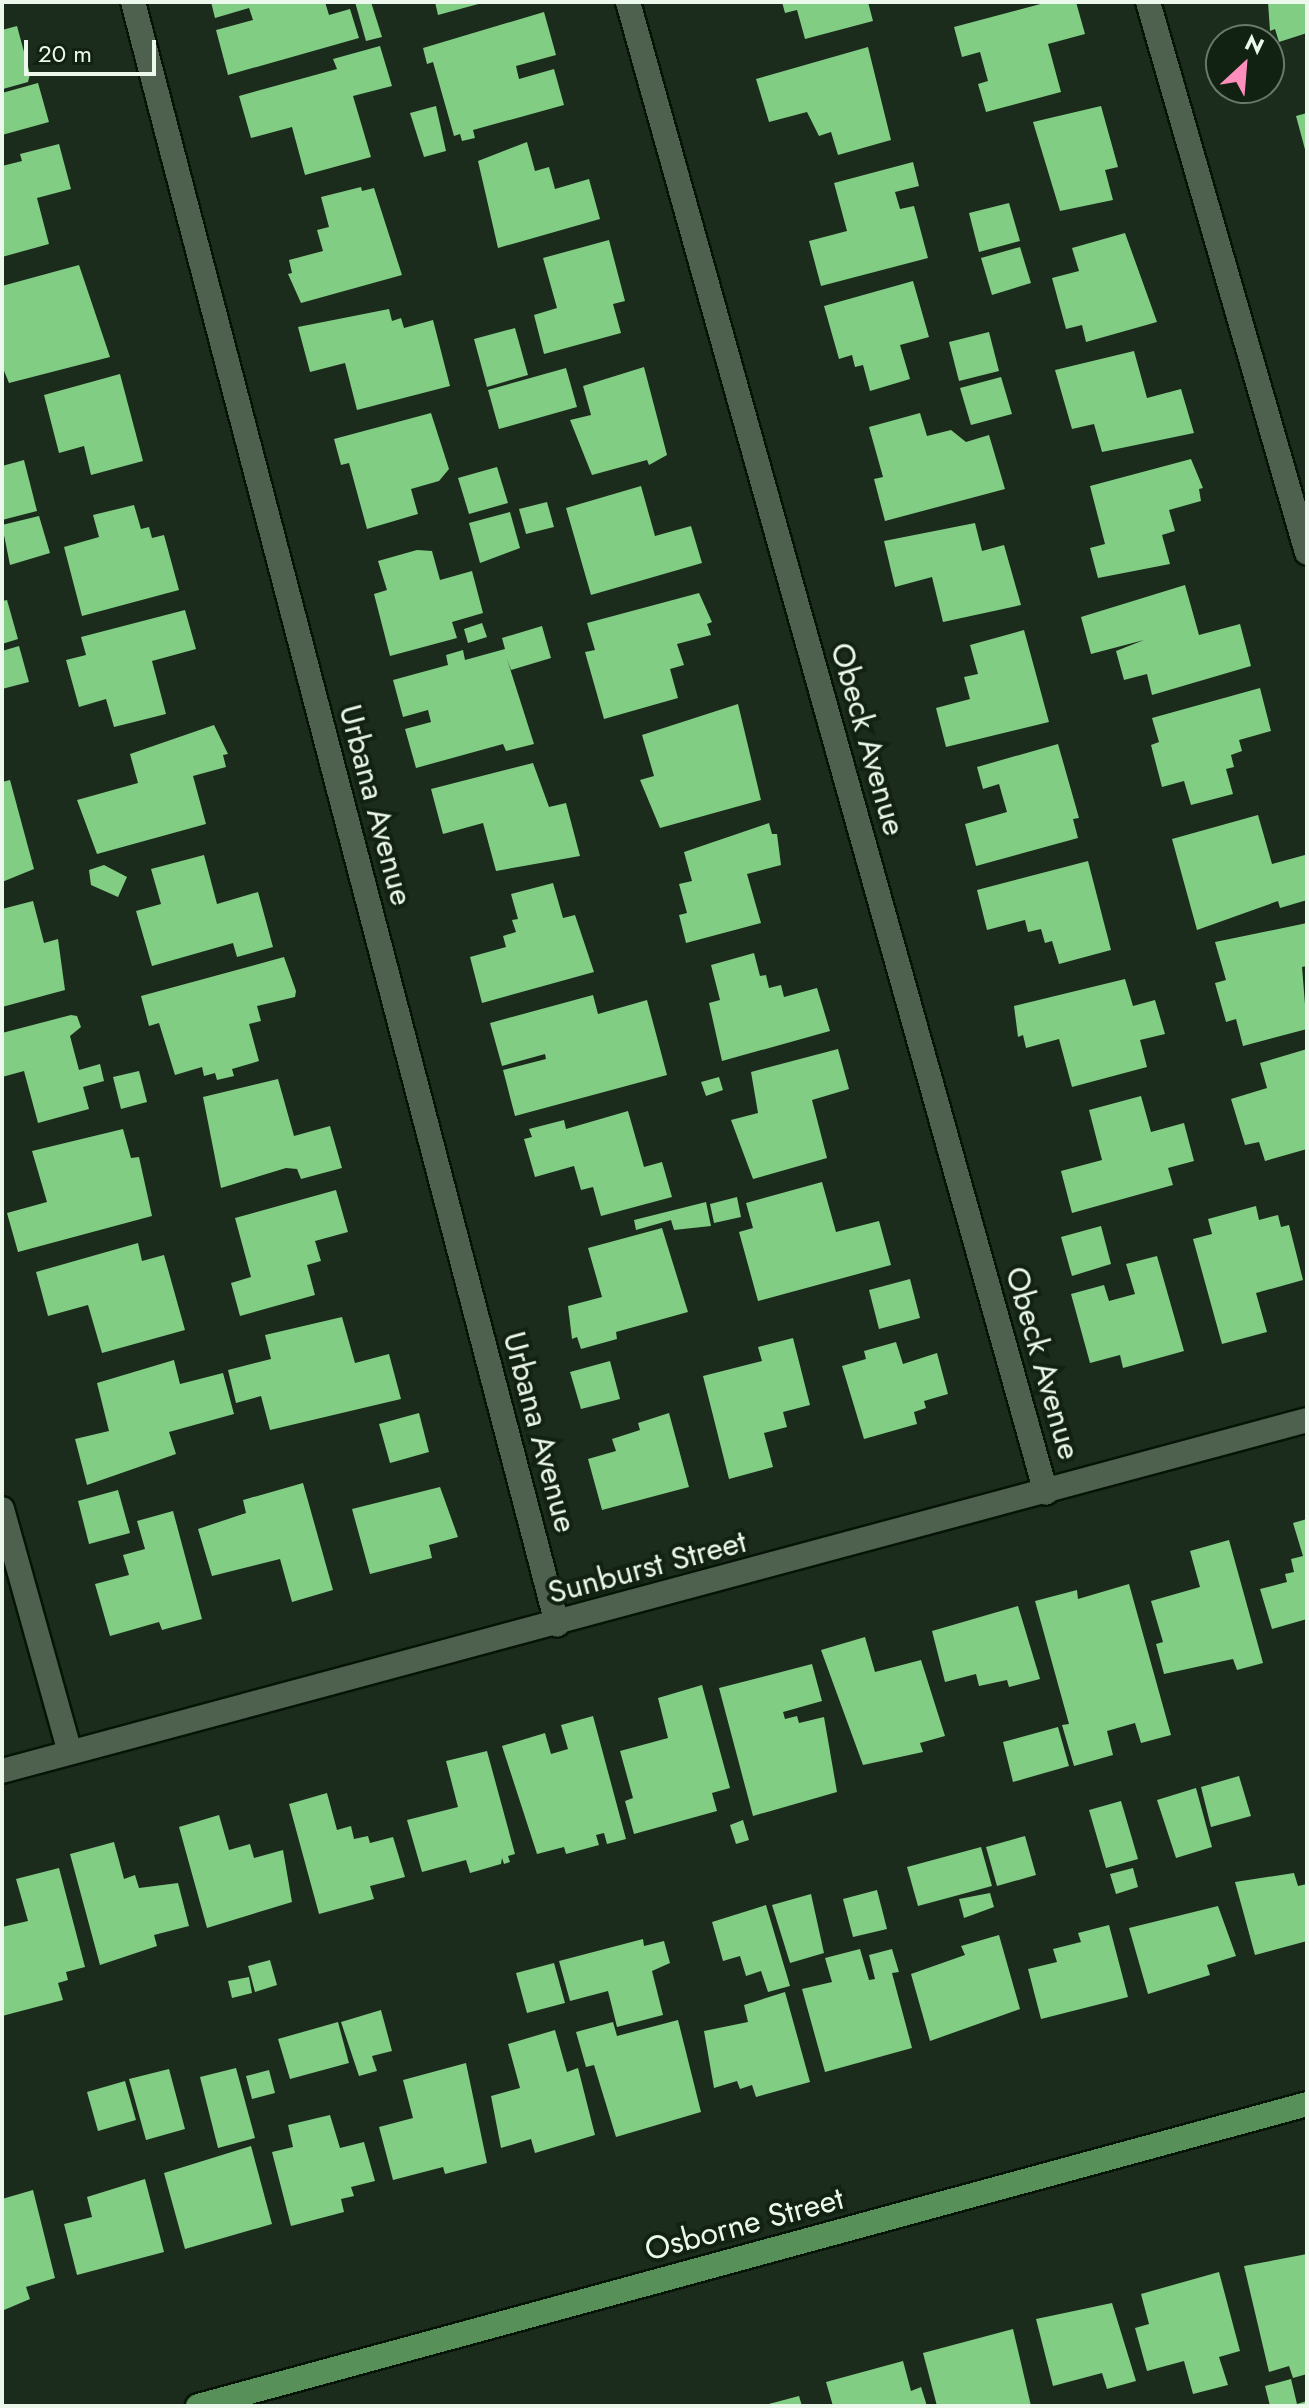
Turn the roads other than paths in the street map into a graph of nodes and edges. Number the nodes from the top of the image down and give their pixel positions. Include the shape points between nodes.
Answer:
1 (133, 2) edge
2 (628, 2) edge
3 (1148, 2) edge
4 (1307, 553) edge
5 (1307, 1420) edge
6 (1046, 1493) junction
7 (2, 1509) edge
8 (557, 1624) junction
9 (70, 1752) junction
10 (2, 1771) edge
11 (1307, 2104) edge
12 (198, 2406) edge

1 - 8 street, Urbana Avenue
2 - 6 street, Obeck Avenue
3 - 4 street
5 - 6 street, Sunburst Street
6 - 8 street, Sunburst Street
7 - 9 street
8 - 9 street, Sunburst Street
9 - 10 street, Sunburst Street
11 - 12 main road, Osborne Street

